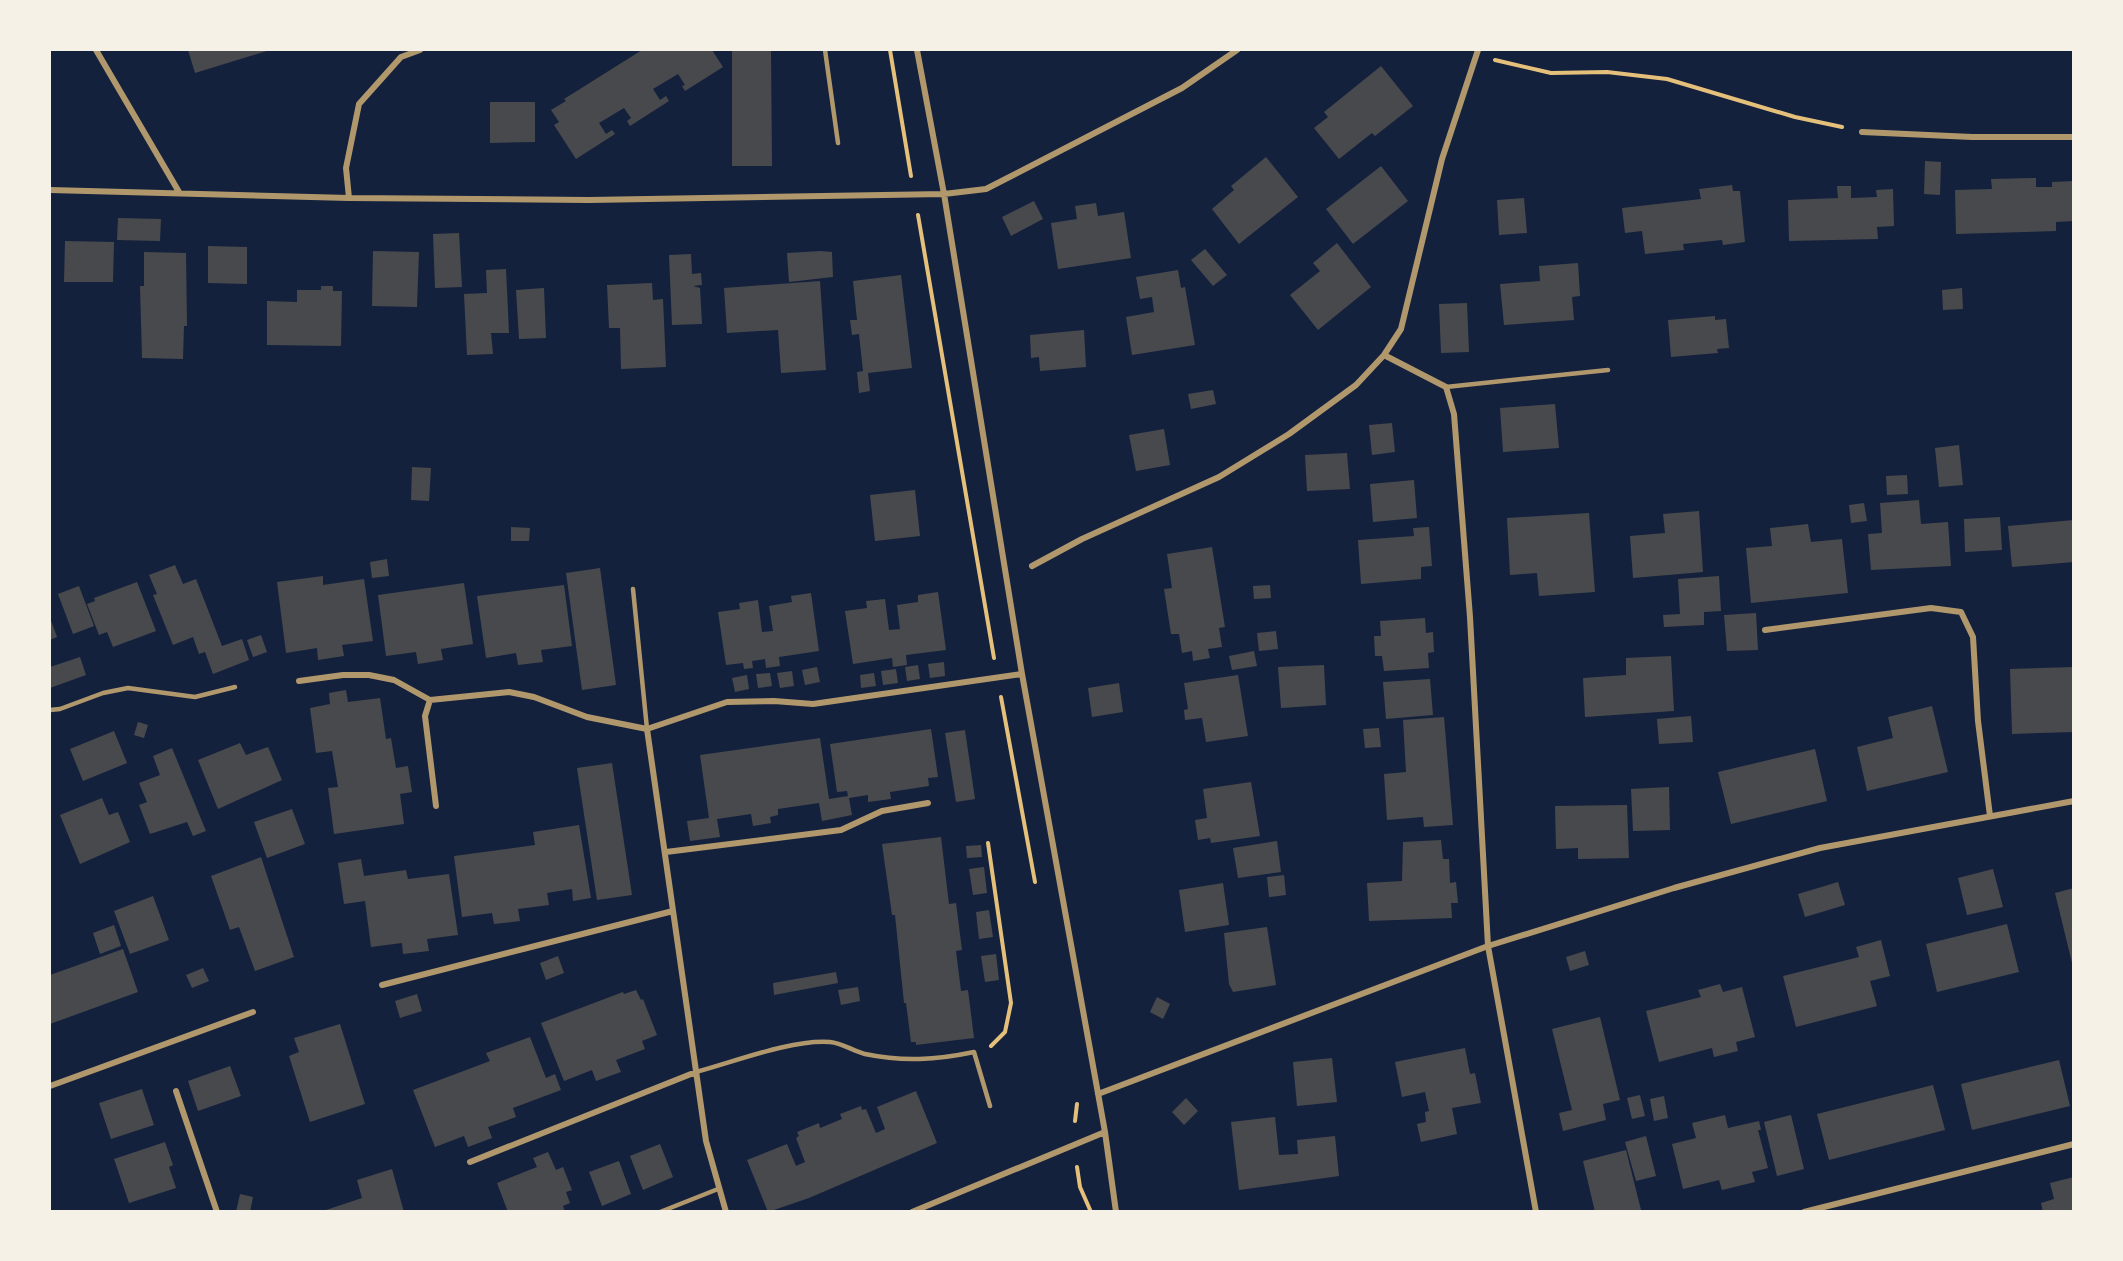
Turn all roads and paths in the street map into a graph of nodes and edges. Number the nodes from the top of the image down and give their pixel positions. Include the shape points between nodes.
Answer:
1 (96, 50) edge
2 (420, 50) edge
3 (825, 50) edge
4 (890, 50) edge
5 (917, 50) edge
6 (1237, 50) edge
7 (1477, 53) edge
8 (1862, 132) joint
9 (2073, 137) edge
10 (838, 143) dead end
11 (50, 190) edge
12 (179, 192) junction
13 (915, 194) junction
14 (944, 194) junction
15 (349, 198) junction
16 (1384, 355) junction
17 (1608, 370) dead end
18 (1446, 387) junction
19 (1032, 566) dead end
20 (633, 589) dead end
21 (1765, 630) dead end
22 (1023, 674) junction
23 (997, 678) junction
24 (298, 681) dead end
25 (236, 687) dead end
26 (430, 700) junction
27 (50, 710) edge
28 (647, 729) junction
29 (2073, 801) edge
30 (928, 803) dead end
31 (436, 806) dead end
32 (1990, 816) junction
33 (988, 843) dead end
34 (666, 852) junction
35 (1037, 890) dead end
36 (673, 910) junction
37 (1488, 946) junction
38 (382, 985) dead end
39 (253, 1011) dead end
40 (974, 1052) junction
41 (696, 1072) junction
42 (50, 1086) edge
43 (176, 1091) dead end
44 (1098, 1094) junction
45 (1077, 1102) dead end
46 (990, 1106) dead end
47 (1105, 1132) junction
48 (2073, 1144) edge
49 (1074, 1145) junction
50 (470, 1162) dead end
51 (718, 1189) junction
52 (217, 1212) edge
53 (660, 1212) edge
54 (726, 1212) edge
55 (912, 1212) edge
56 (1091, 1212) edge
57 (1116, 1212) edge
58 (1536, 1212) edge
59 (1804, 1212) edge

1 - 12 street
2 - 15 street via 401,57 359,104 346,168
3 - 10 lane
4 - 13 path
5 - 14 street
6 - 14 street via 1182,87 986,189
7 - 8 path via 1551,73 1607,72 1667,79 1795,117
7 - 16 street via 1442,159 1401,329
8 - 9 street
11 - 12 street
12 - 15 street
13 - 14 street
13 - 15 street via 589,200
13 - 23 path
14 - 22 street
16 - 18 street
16 - 19 street via 1346,392 1289,434 1219,477
17 - 18 lane
18 - 37 street via 1457,445 1471,628
20 - 28 lane
21 - 32 street via 1931,608 1961,612 1973,637
22 - 23 street
22 - 44 street
23 - 28 street via 813,704 727,702
23 - 35 path
24 - 26 street via 369,675 394,680
25 - 27 lane via 195,697 128,688
26 - 28 street via 509,692 586,717
26 - 31 street via 425,716
28 - 34 street
29 - 32 street
30 - 34 street via 882,811 841,830
32 - 37 street via 1820,848
33 - 40 path via 1011,1003 1005,1032 994,1045
34 - 36 street
36 - 38 street
36 - 41 street
37 - 44 street
37 - 58 street
39 - 42 street
40 - 41 lane via 934,1060 898,1060 832,1042 807,1042
40 - 46 lane
41 - 50 street
41 - 51 street via 706,1142
43 - 52 street
44 - 47 street
45 - 49 path
47 - 49 street
47 - 57 street
48 - 59 street
49 - 55 street
49 - 56 path via 1080,1187
51 - 53 lane
51 - 54 street

